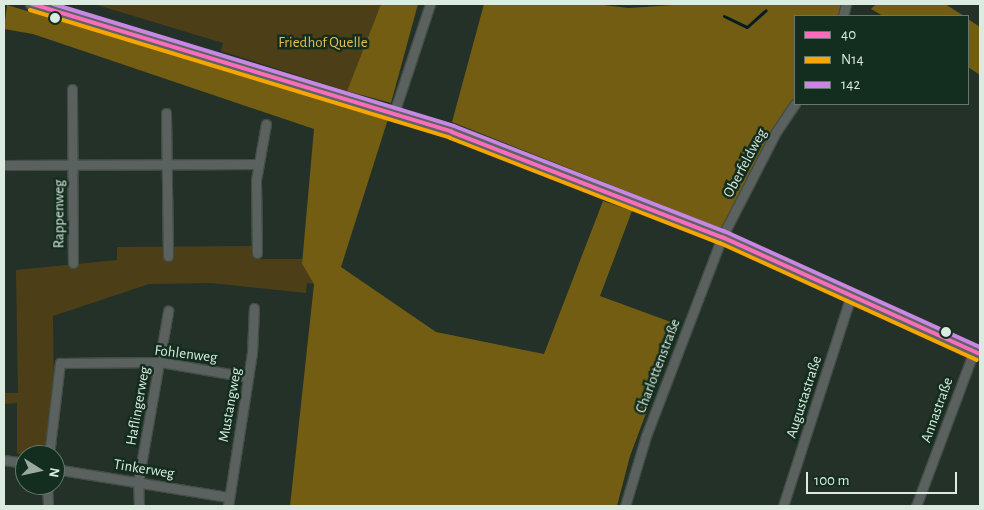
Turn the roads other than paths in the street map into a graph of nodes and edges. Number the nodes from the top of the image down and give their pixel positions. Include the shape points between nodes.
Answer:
1 (32, 4) edge
2 (430, 4) edge
3 (72, 89) dead end
4 (794, 105) edge
5 (166, 113) dead end
6 (394, 113) junction
7 (266, 124) dead end
8 (73, 164) junction
9 (166, 164) junction
10 (259, 164) junction
11 (4, 165) edge
12 (722, 237) junction
13 (257, 254) dead end
14 (168, 256) dead end
15 (73, 263) dead end
16 (851, 296) junction
17 (254, 308) dead end
18 (168, 311) dead end
19 (977, 353) edge
20 (160, 362) junction
21 (248, 377) junction
22 (50, 445) edge
23 (65, 471) edge
24 (138, 482) junction
25 (228, 502) edge
26 (139, 506) edge
27 (625, 506) edge
28 (783, 506) edge
29 (916, 506) edge

1 - 6 street
2 - 6 street
3 - 8 street, Rappenweg
4 - 12 street, Oberfeldweg via 776,132
5 - 9 street
6 - 12 street via 452,132
7 - 10 street
8 - 9 street, Rappenweg
8 - 11 street, Rappenweg
8 - 15 street, Rappenweg
9 - 10 street, Rappenweg
9 - 14 street
10 - 13 street via 256,180
12 - 16 street
12 - 27 street, Charlottenstraße via 646,436
16 - 19 street
16 - 28 street, Augustastraße
17 - 21 street, Mustangweg
18 - 20 street, Haflingerweg
19 - 29 street, Annastraße
20 - 21 street, Fohlenweg
20 - 22 street, Fohlenweg via 60,364
20 - 24 street, Haflingerweg
21 - 25 street, Mustangweg
23 - 24 street, Tinkerweg
24 - 25 street, Tinkerweg
24 - 26 street, Haflingerweg

